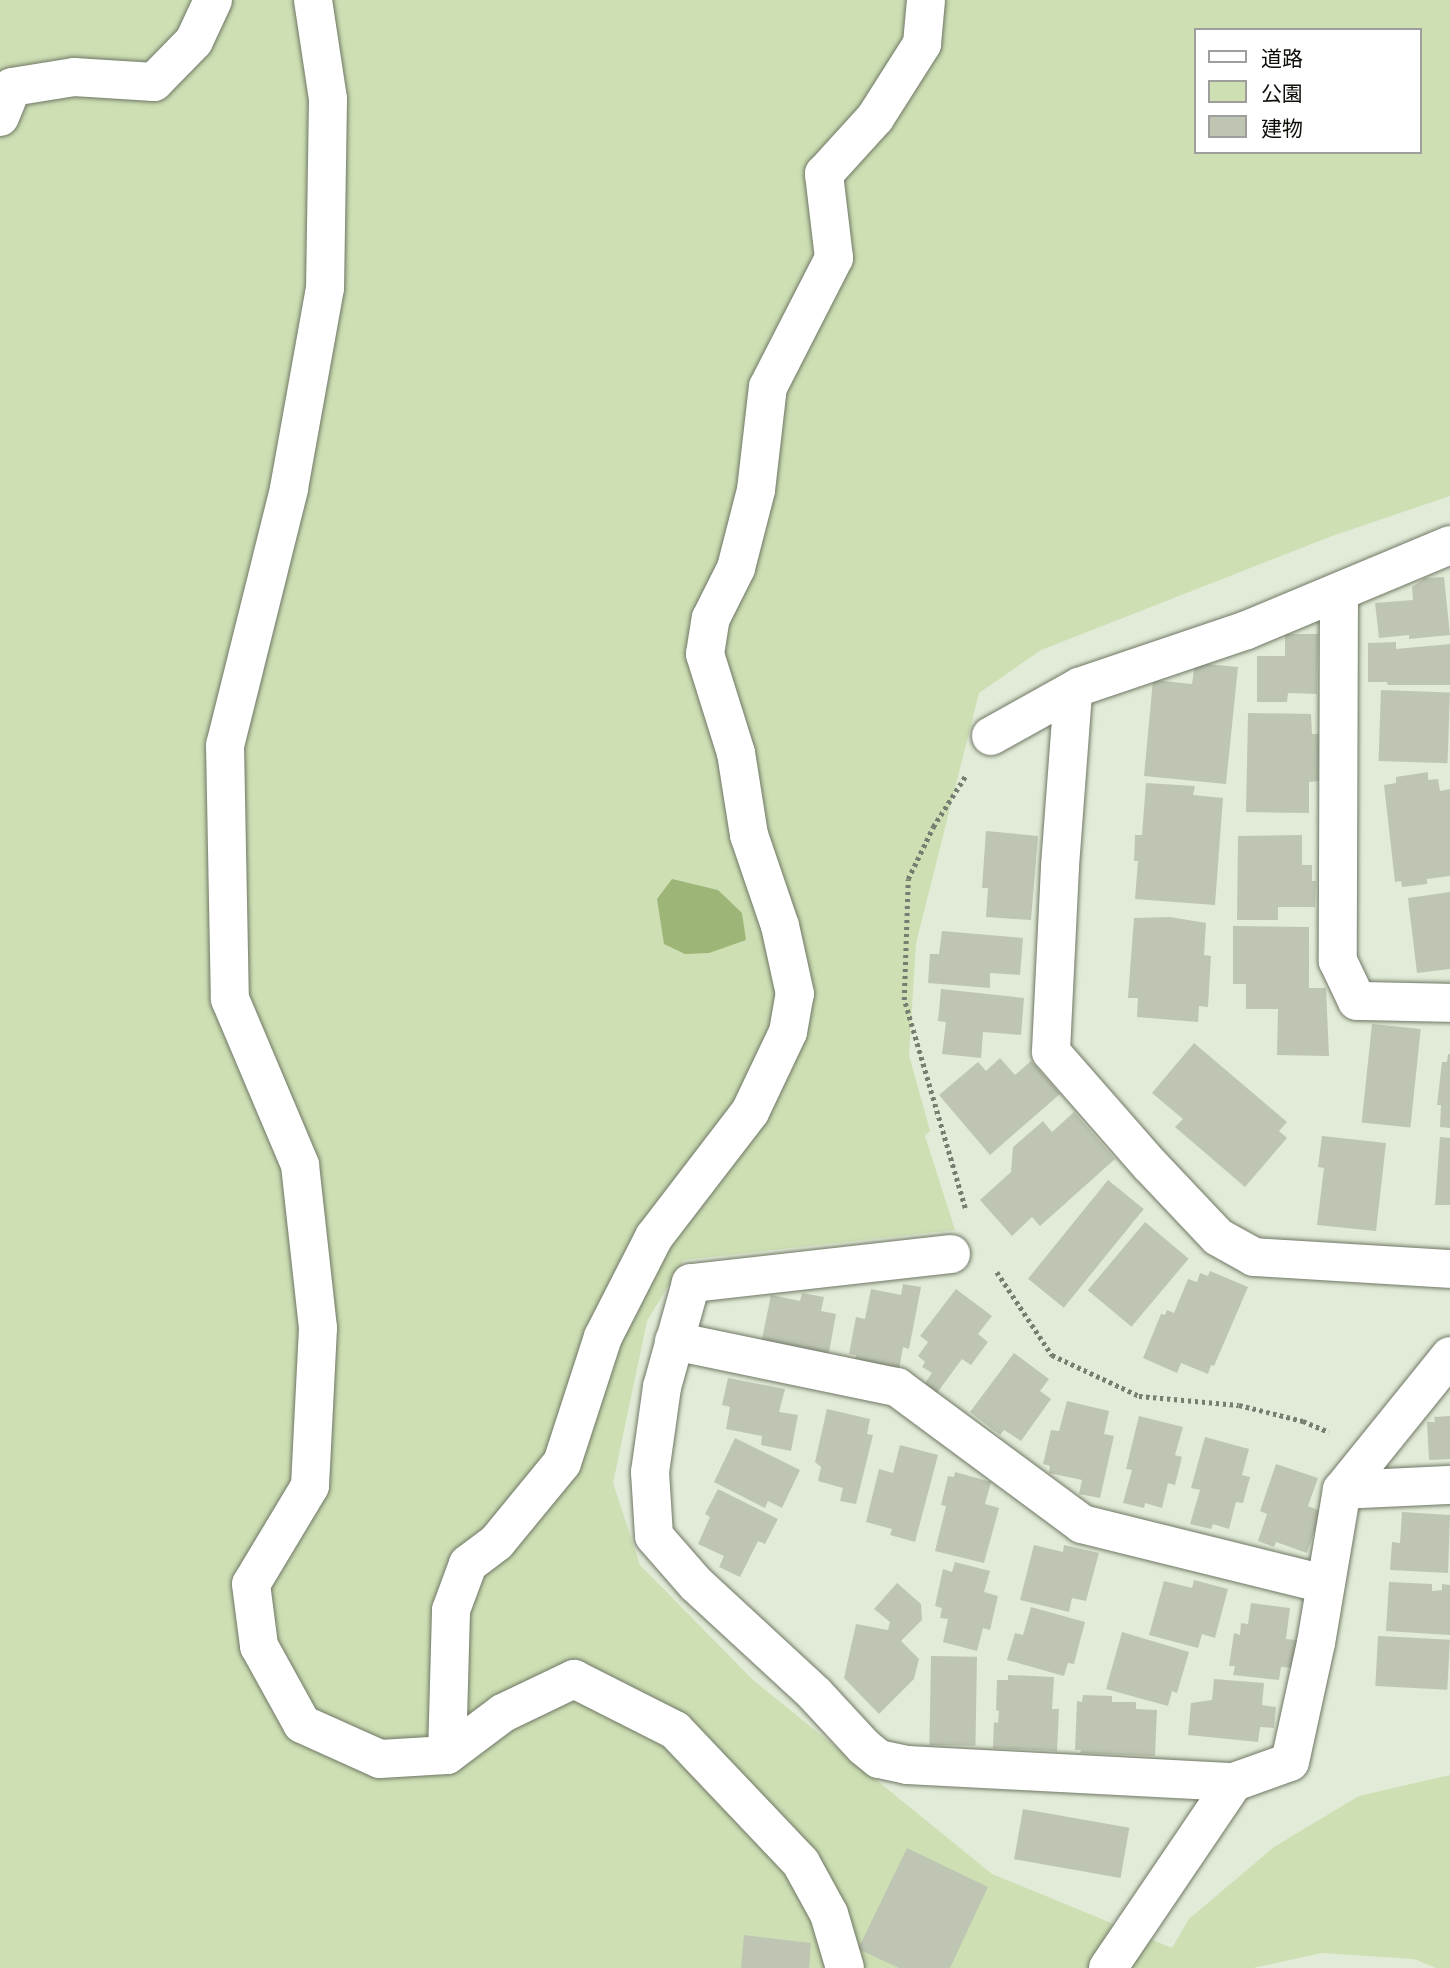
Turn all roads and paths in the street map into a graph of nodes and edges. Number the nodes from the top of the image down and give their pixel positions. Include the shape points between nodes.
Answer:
1 (212, 0) edge
2 (313, 0) edge
3 (926, 0) edge
4 (0, 117) edge
5 (1450, 545) edge
6 (1339, 592) junction
7 (1079, 687) junction
8 (991, 736) joint
9 (1450, 1003) edge
10 (966, 1209) dead end
11 (951, 1254) dead end
12 (994, 1267) dead end
13 (1450, 1269) edge
14 (674, 1341) junction
15 (1450, 1356) edge
16 (1371, 1451) junction
17 (1450, 1485) edge
18 (1342, 1490) junction
19 (1325, 1584) junction
20 (447, 1755) junction
21 (1234, 1782) junction
22 (845, 1968) edge
23 (1108, 1968) edge

1 - 4 street via 194,41 154,82 75,77 12,87
2 - 20 street via 328,99 325,288 289,489 225,745 230,999 300,1165 318,1328 310,1486 251,1584 259,1646 302,1724 380,1759
3 - 20 street via 922,44 875,118 824,174 834,258 768,387 756,490 736,568 711,618 705,654 736,753 749,835 783,939 795,994 788,1032 750,1112 654,1237 603,1337 562,1463 497,1542 468,1564 451,1610
5 - 6 street
6 - 7 street via 1247,630
6 - 9 street via 1338,961 1357,1001
7 - 8 street
7 - 13 street via 1073,693 1051,1052 1218,1237 1254,1257
8 - 10 path via 933,827 908,879 904,1000
11 - 14 street via 691,1283
12 - 16 path via 1052,1355 1139,1395 1239,1405 1303,1421
14 - 19 street via 897,1387 1082,1524
14 - 21 street via 662,1387 650,1472 654,1536 696,1584 816,1694 872,1753 907,1765
15 - 16 street
16 - 18 street
17 - 18 street
18 - 19 street
19 - 21 street via 1290,1762
20 - 22 street via 503,1713 574,1679 675,1730 801,1863 829,1914
21 - 23 street

